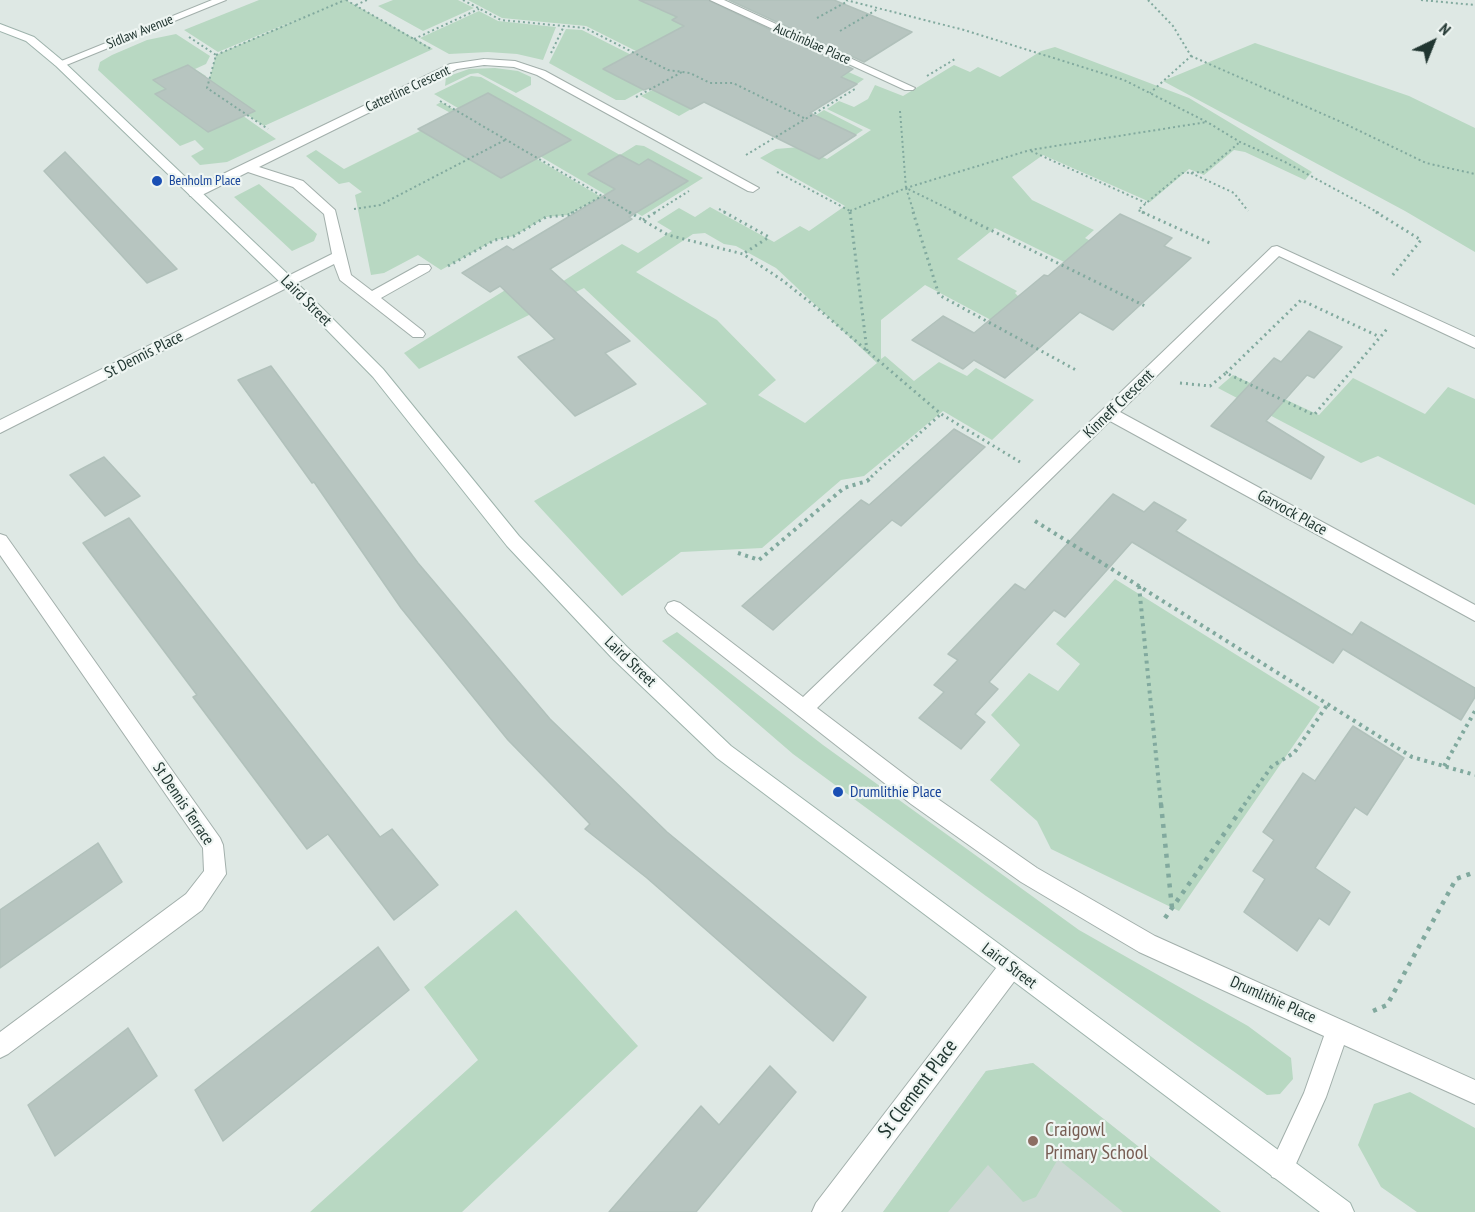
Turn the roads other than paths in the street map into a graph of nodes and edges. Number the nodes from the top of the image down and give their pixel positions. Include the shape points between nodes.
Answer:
1 (220, 0) edge
2 (715, 0) edge
3 (0, 27) edge
4 (60, 64) junction
5 (909, 88) road end
6 (247, 167) junction
7 (753, 188) dead end
8 (195, 193) junction
9 (339, 256) junction
10 (424, 268) road end
11 (288, 282) junction
12 (371, 298) junction
13 (418, 334) dead end
14 (1475, 343) edge
15 (1109, 412) junction
16 (0, 427) edge
17 (0, 541) edge
18 (674, 608) dead end
19 (1475, 614) edge
20 (803, 709) junction
21 (1011, 967) junction
22 (1338, 1029) junction
23 (0, 1046) edge
24 (1475, 1092) edge
25 (1281, 1168) junction
26 (825, 1212) edge
27 (1341, 1212) edge

1 - 4 street, Sidlaw Avenue
2 - 5 street, Auchinblae Place
3 - 4 street, Laird Street via 30,39
4 - 8 street, Laird Street
6 - 7 street, Catterline Crescent via 454,66 484,62 515,64 541,73
6 - 8 street, Catterline Crescent
6 - 9 street via 298,184 330,213
8 - 11 street, Laird Street
9 - 11 street
9 - 12 street via 345,277
10 - 12 street
11 - 16 street, St Dennis Place
11 - 21 street, Laird Street via 378,373 513,541 637,670 724,752
12 - 13 street
14 - 15 street, Kinneff Crescent via 1277,250
15 - 19 street, Garvock Place
15 - 20 street, Kinneff Crescent
17 - 23 street, St Dennis Terrace via 213,845 215,874 194,902
18 - 20 street, Drumlithie Place
20 - 22 street, Drumlithie Place via 1029,875 1147,944
21 - 25 street, Laird Street
21 - 26 street, St Clement Place
22 - 24 street, Drumlithie Place
22 - 25 street via 1314,1097
25 - 27 street, Laird Street

